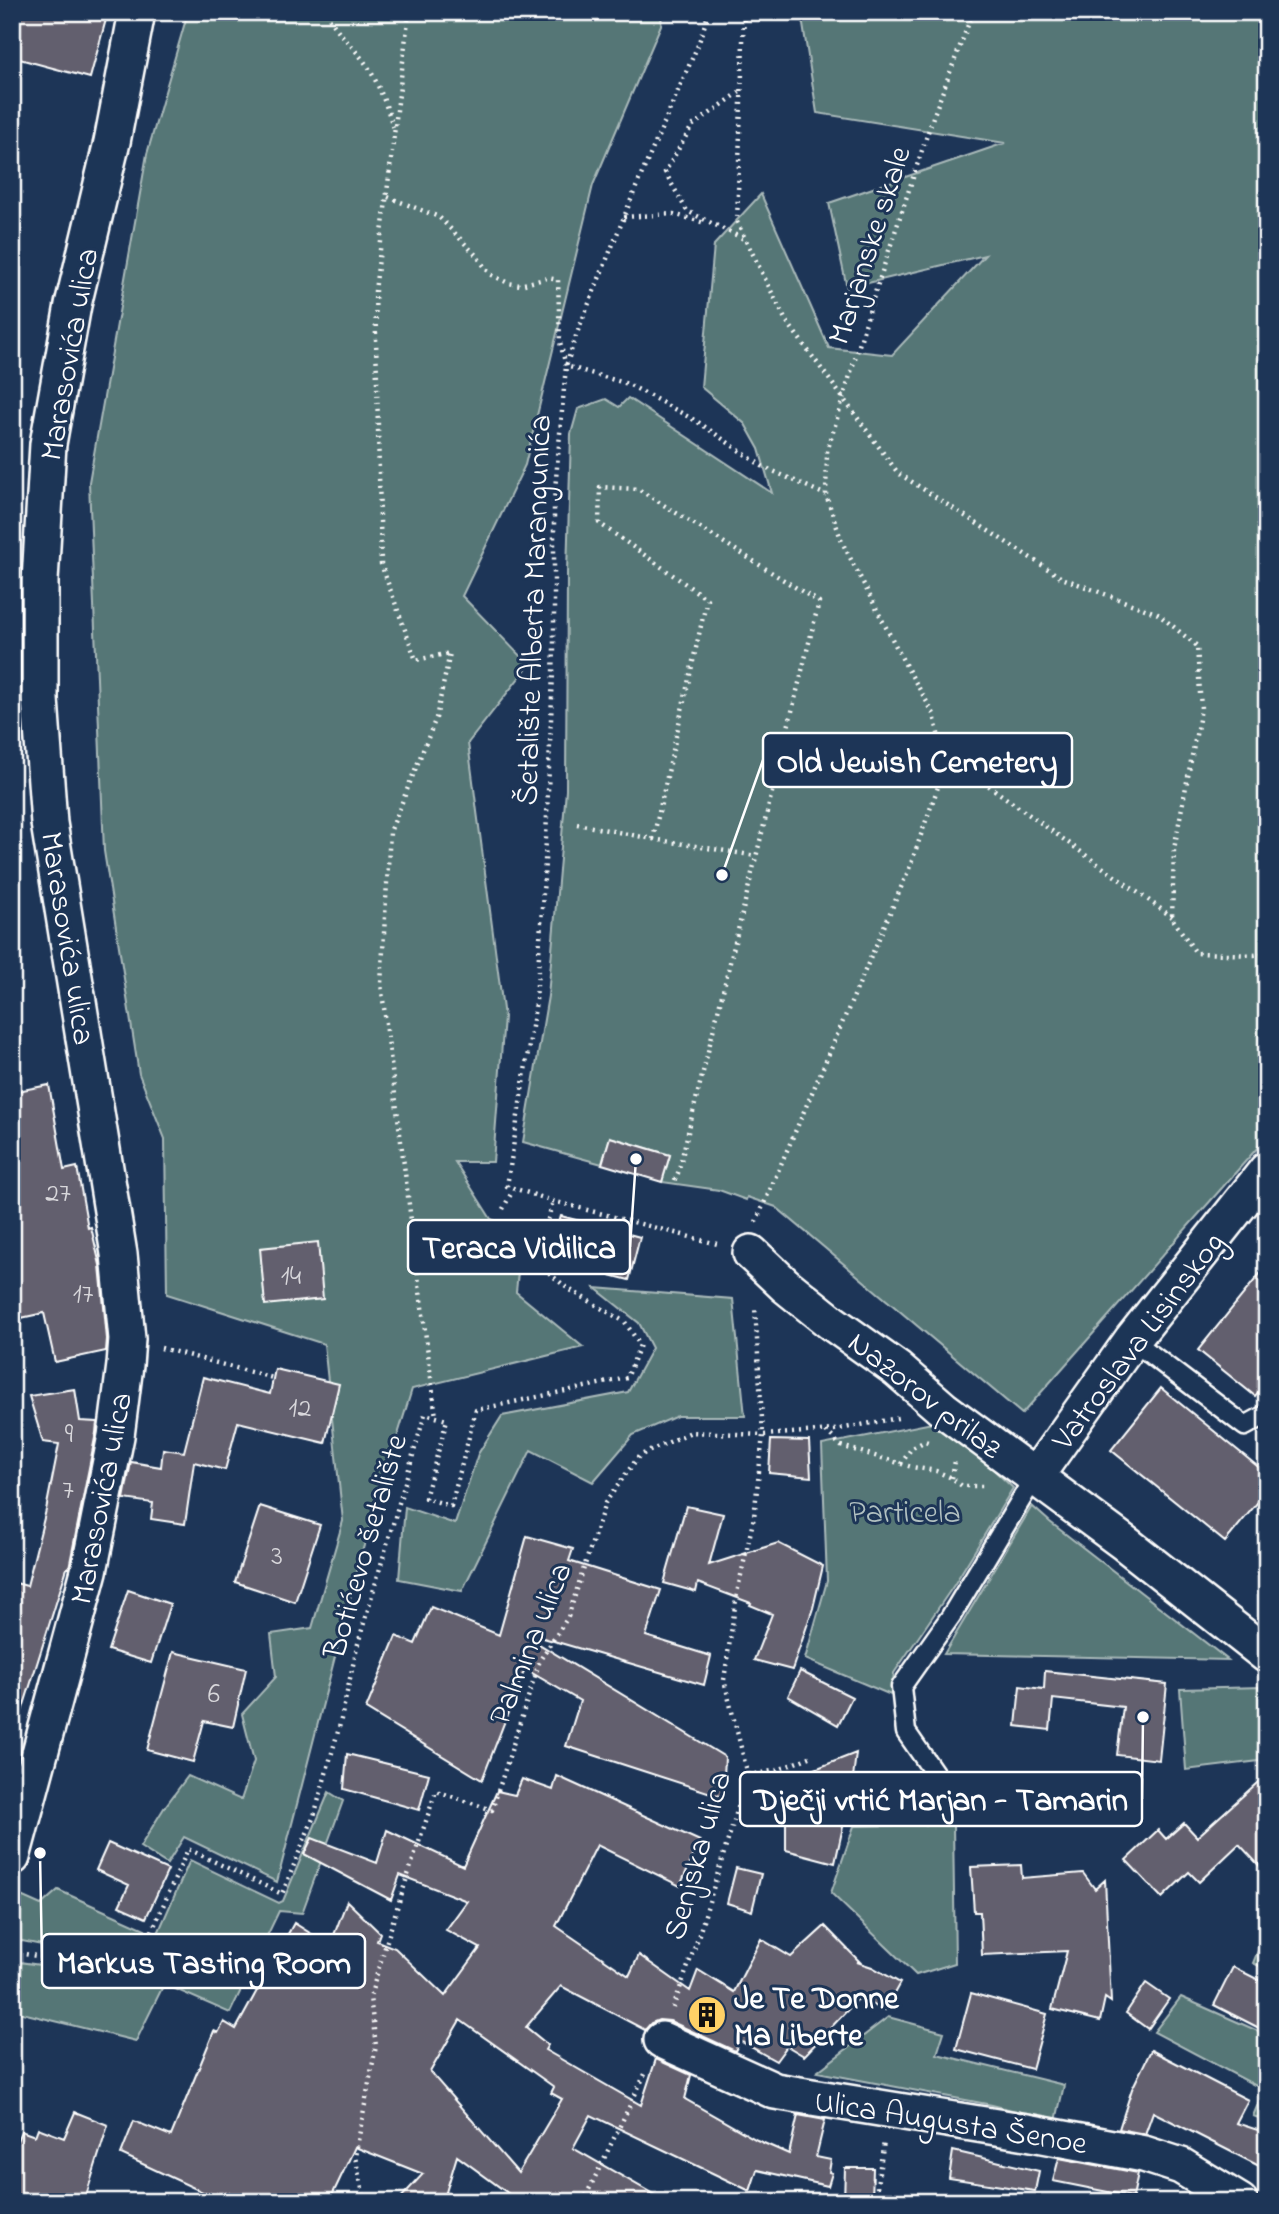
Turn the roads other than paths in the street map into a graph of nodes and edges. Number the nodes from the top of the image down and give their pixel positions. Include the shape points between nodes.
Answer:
1 (137, 12) edge
2 (1267, 1170) edge
3 (751, 1253) road end
4 (1132, 1340) junction
5 (1267, 1414) edge
6 (1030, 1475) junction
7 (1267, 1655) edge
8 (958, 1808) dead end
9 (12, 1857) edge
10 (662, 2040) road end
11 (1240, 2202) edge

1 - 9 street, Marasovića ulica via 73,305 48,444 40,581 40,699 49,823 115,1228 127,1339 116,1436 89,1571
2 - 4 street, Vatroslava Lisinskog
3 - 6 street, Nazorov prilaz via 831,1322
4 - 5 lane via 1245,1426
4 - 6 street, Vatroslava Lisinskog
6 - 7 street, Nazorov prilaz
6 - 8 lane via 951,1616 901,1687 906,1732
10 - 11 street, Ulica Augusta Šenoe via 775,2091 1144,2154 1181,2166

